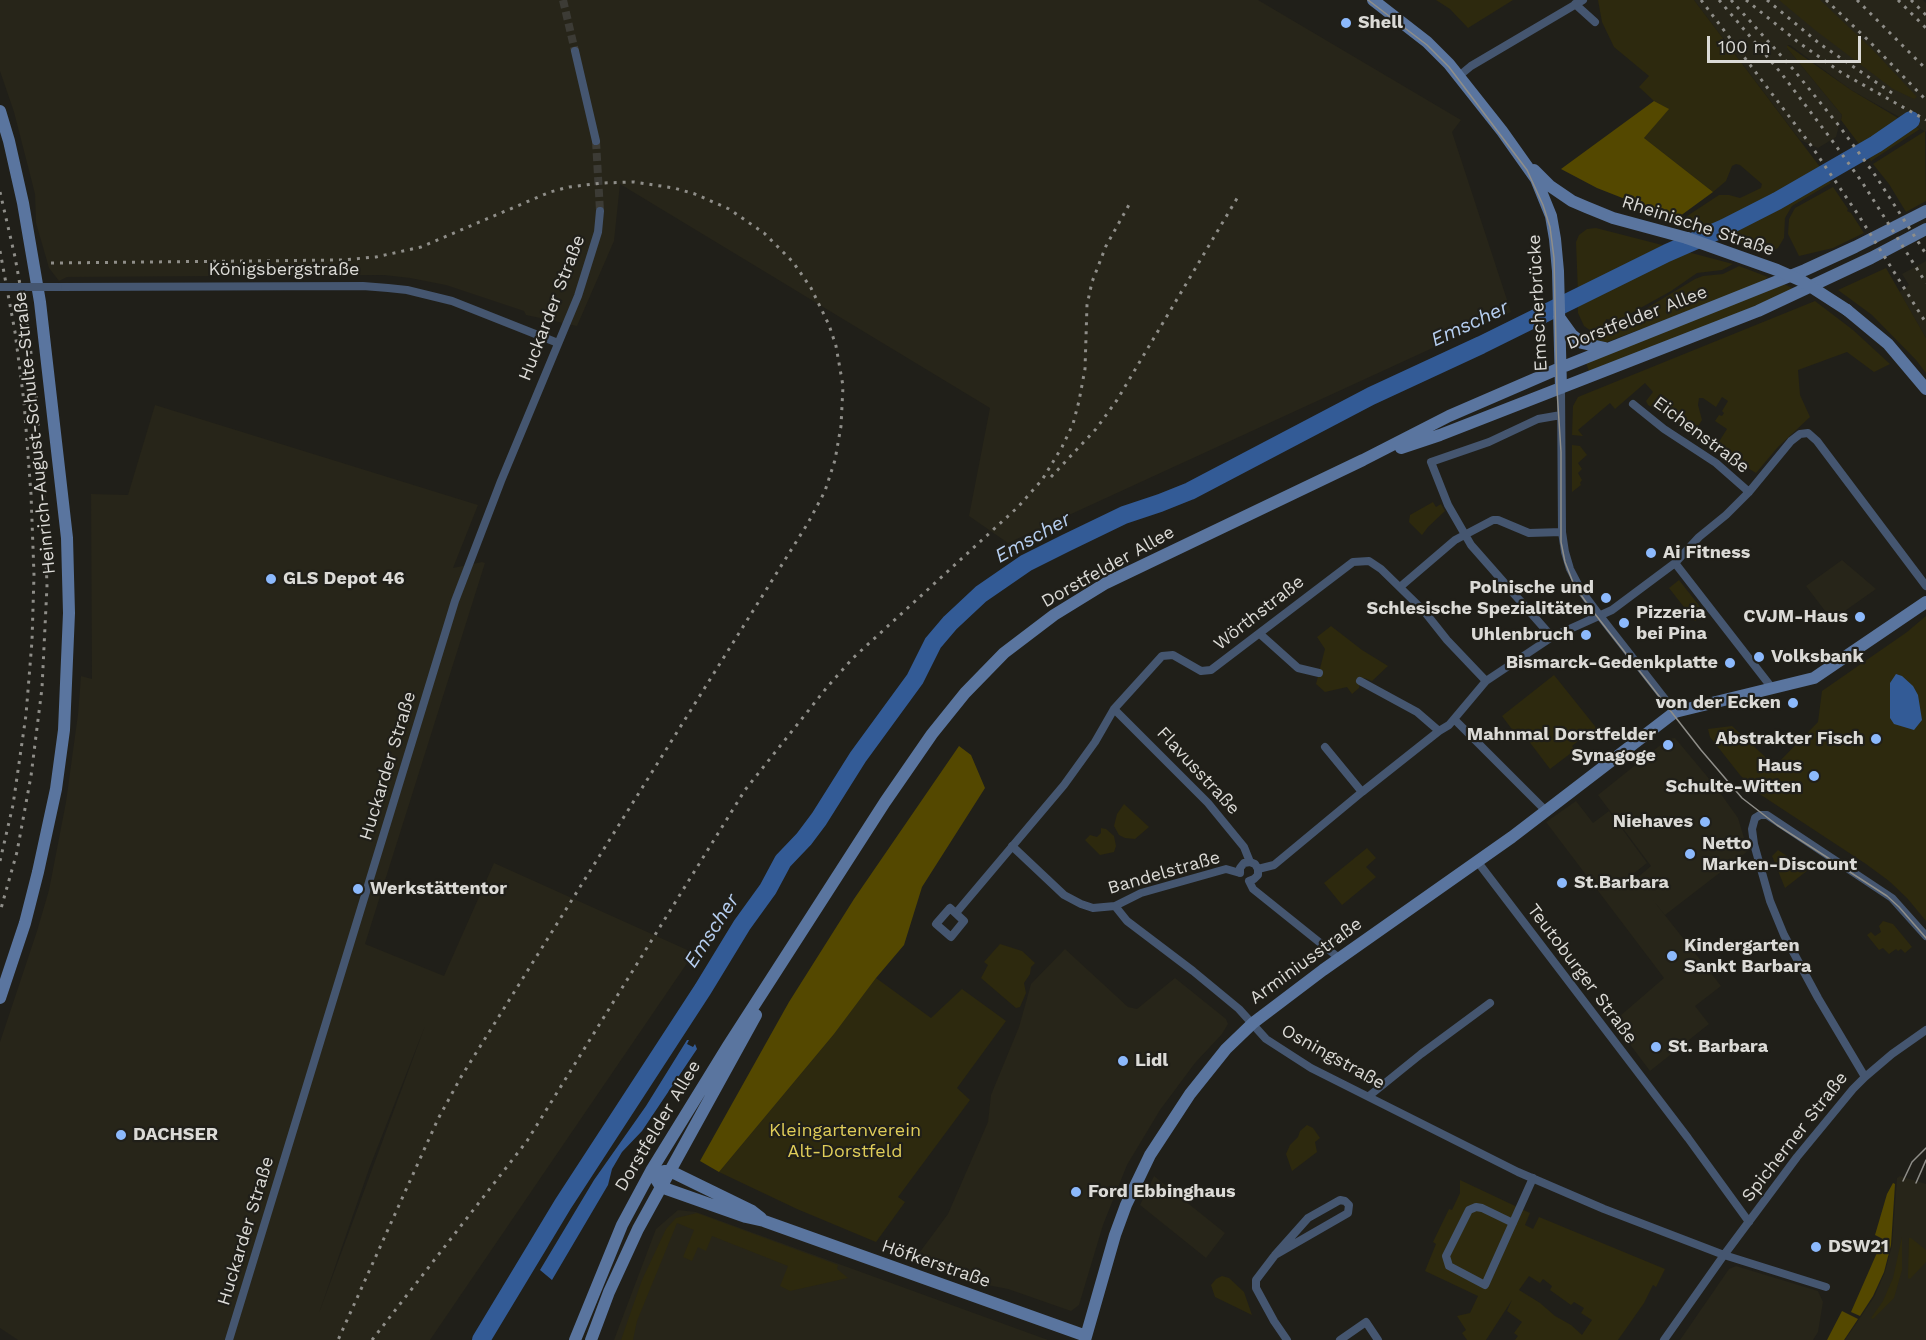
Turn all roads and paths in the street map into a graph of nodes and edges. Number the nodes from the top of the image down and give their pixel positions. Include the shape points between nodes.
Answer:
1 (1373, 0) edge
2 (1579, 2) edge
3 (1595, 22) dead end
4 (575, 51) tunnel mouth
5 (1459, 76) junction
6 (0, 111) edge
7 (596, 141) tunnel mouth
8 (1513, 146) junction
9 (1572, 201) junction
10 (600, 211) tunnel mouth
11 (1926, 211) edge
12 (1551, 216) junction
13 (1926, 229) edge
14 (0, 287) edge
15 (1559, 317) junction
16 (558, 343) junction
17 (1609, 348) junction
18 (1560, 368) junction
19 (1561, 388) junction
20 (1926, 389) edge
21 (1633, 404) dead end
22 (1561, 416) junction
23 (1363, 460) junction
24 (1749, 492) junction
25 (1562, 532) junction
26 (1465, 534) junction
27 (1675, 563) junction
28 (1926, 586) edge
29 (1400, 587) junction
30 (1926, 602) edge
31 (1600, 616) junction
32 (1260, 634) junction
33 (1551, 637) junction
34 (1319, 673) dead end
35 (1360, 681) dead end
36 (1486, 681) junction
37 (1772, 688) junction
38 (1114, 709) junction
39 (1675, 712) junction
40 (1455, 720) junction
41 (1439, 731) junction
42 (1324, 747) dead end
43 (1362, 792) junction
44 (1546, 811) junction
45 (1012, 846) junction
46 (1477, 861) junction
47 (1250, 862) junction
48 (1258, 869) junction
49 (1240, 873) junction
50 (1249, 881) junction
51 (1115, 906) junction
52 (956, 913) dead end
53 (1926, 936) edge
54 (794, 942) junction
55 (1339, 958) junction
56 (0, 998) edge
57 (1490, 1003) dead end
58 (1253, 1023) junction
59 (1926, 1030) edge
60 (1865, 1077) junction
61 (1369, 1096) junction
62 (651, 1171) junction
63 (670, 1171) junction
64 (1533, 1178) junction
65 (661, 1187) junction
66 (764, 1221) junction
67 (1749, 1222) junction
68 (1513, 1223) junction
69 (1275, 1255) junction
70 (1724, 1255) junction
71 (1826, 1287) dead end
72 (1089, 1339) edge
73 (229, 1340) edge
74 (575, 1340) edge
75 (591, 1340) edge
76 (1287, 1340) edge
77 (1340, 1340) edge
78 (1378, 1340) edge
79 (1664, 1340) edge

1 - 5 main road, Rheinische Straße via 1427,42
2 - 3 street
2 - 5 street
4 - 7 street
5 - 8 main road, Rheinische Straße
6 - 56 main road, Heinrich-August-Schulte-Straße via 23,203 40,302 67,538 69,613 64,730 56,789 25,923
8 - 9 main road, Rheinische Straße via 1550,186
8 - 12 main road, Rheinische Straße via 1536,179
9 - 12 main road via 1559,205
9 - 20 main road, Rheinische Straße, bridge via 1612,218 1734,253 1802,281 1888,344
10 - 16 street, Huckarder Straße via 590,260
11 - 17 main road, Dorstfelder Allee via 1796,274
12 - 15 main road, Emscherbrücke
13 - 19 main road, Dorstfelder Allee via 1758,311
14 - 16 street, Königsbergstraße, bridge via 388,288 452,301
15 - 17 main road via 1578,339 1590,346
15 - 18 main road, Emscherbrücke
16 - 73 street, Huckarder Straße via 455,601
17 - 18 main road, Dorstfelder Allee
18 - 19 main road, Emscherbrücke
18 - 23 main road, Dorstfelder Allee via 1449,416
19 - 22 street
19 - 23 main road, Dorstfelder Allee
21 - 24 street, Eichenstraße
22 - 25 street
22 - 26 street via 1538,419 1489,442 1431,462
23 - 54 main road, Dorstfelder Allee via 1106,584 1054,615 1004,653 932,734
24 - 27 street
24 - 28 street via 1791,441 1808,433
25 - 26 street via 1529,533 1495,520
25 - 31 street via 1575,581
26 - 29 street
26 - 33 street
27 - 31 street
27 - 37 street
29 - 32 street, Wörthstraße via 1371,562 1353,562
29 - 36 street, Wörthstraße
30 - 37 main road via 1814,678
31 - 33 street
31 - 39 street
32 - 34 street via 1298,668
32 - 38 street, Wörthstraße via 1208,671 1176,656 1164,655
33 - 36 street
35 - 41 street via 1417,712
36 - 40 street
37 - 39 main road
38 - 45 street, Wörthstraße via 1064,785
38 - 47 street, Flavusstraße via 1208,803 1244,847
39 - 44 main road, Arminiusstraße
40 - 41 street
40 - 44 street
41 - 43 street
42 - 43 street
43 - 48 street via 1274,865
44 - 46 main road, Arminiusstraße
45 - 51 street, Bandelstraße via 1064,895 1093,908
45 - 52 street, Wörthstraße
46 - 55 main road, Arminiusstraße
46 - 67 street, Teutoburger Straße
47 - 48 street
47 - 49 street via 1241,866
48 - 50 street via 1257,877
49 - 50 street
49 - 51 street, Bandelstraße via 1226,869 1141,893
50 - 55 street via 1253,890
51 - 58 street, Osningstraße via 1127,921
53 - 60 street, Spicherner Straße via 1892,898 1767,815 1755,818 1752,829 1777,919
54 - 62 main road, Dorstfelder Allee
54 - 63 main road, Dorstfelder Allee
55 - 58 main road, Arminiusstraße
57 - 61 street
58 - 61 street, Osningstraße via 1266,1039 1289,1055
58 - 72 main road, Arminiusstraße via 1190,1094 1150,1155 1115,1235
59 - 60 street
60 - 67 street, Spicherner Straße via 1797,1157
61 - 64 street, Osningstraße
62 - 63 main road, Höfkerstraße
62 - 65 main road
62 - 74 main road, Dorstfelder Allee via 622,1225
63 - 65 main road, Dorstfelder Allee
63 - 66 main road, Höfkerstraße via 752,1211
64 - 68 street
64 - 70 street, Osningstraße
65 - 66 main road, Höfkerstraße
65 - 75 main road, Dorstfelder Allee via 622,1261
66 - 72 main road, Höfkerstraße
67 - 70 street, Spicherner Straße
68 - 68 street via 1485,1285 1449,1266 1446,1256 1469,1210 1482,1208
69 - 69 street via 1348,1213 1349,1205 1340,1200 1308,1218
69 - 76 street via 1255,1284
70 - 71 street
70 - 79 street, Spicherner Straße
77 - 78 street via 1366,1322

